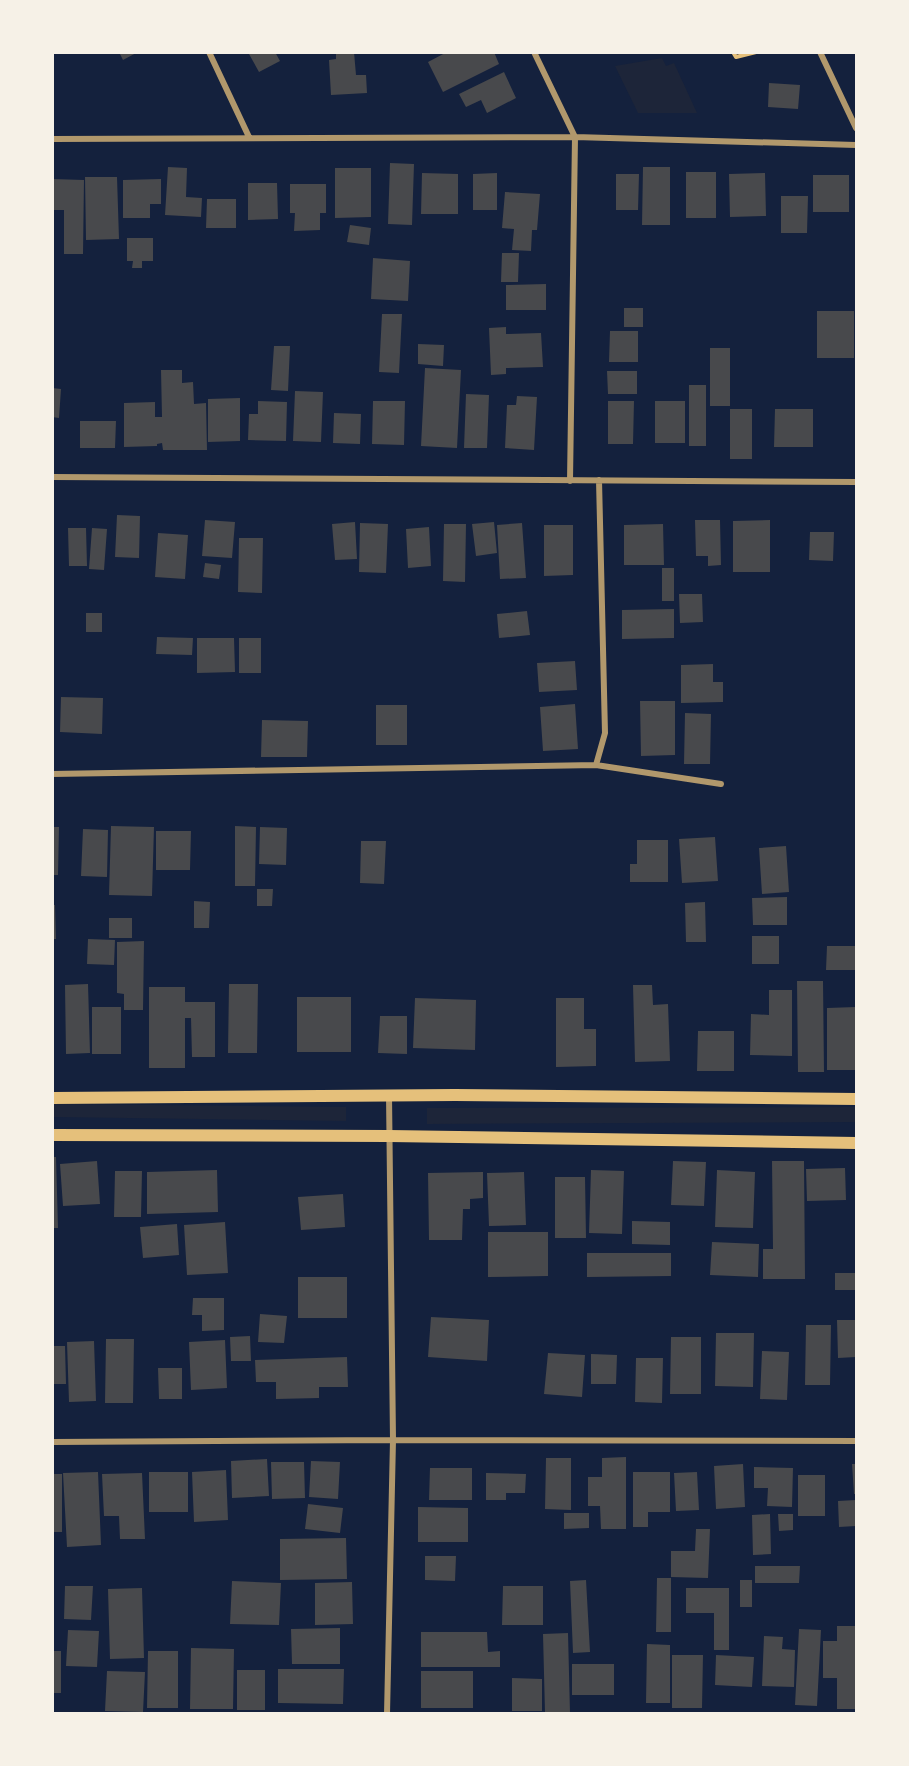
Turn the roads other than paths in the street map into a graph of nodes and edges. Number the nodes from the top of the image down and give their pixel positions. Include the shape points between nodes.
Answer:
1 (209, 52) edge
2 (534, 52) edge
3 (820, 52) edge
4 (856, 128) edge
5 (249, 137) junction
6 (575, 137) junction
7 (52, 139) edge
8 (856, 145) edge
9 (52, 477) edge
10 (599, 480) junction
11 (570, 481) junction
12 (856, 482) edge
13 (596, 765) junction
14 (52, 774) edge
15 (721, 784) dead end
16 (389, 1095) junction
17 (52, 1098) edge
18 (856, 1099) edge
19 (52, 1135) edge
20 (389, 1136) junction
21 (856, 1143) edge
22 (393, 1440) junction
23 (856, 1441) edge
24 (52, 1442) edge
25 (387, 1713) edge

1 - 5 street
2 - 6 street
3 - 4 street
5 - 6 street
5 - 7 street
6 - 8 street
6 - 11 street
9 - 11 street
10 - 11 street
10 - 12 street
10 - 13 street via 605,733
13 - 14 street
13 - 15 street
16 - 17 main road
16 - 18 main road
16 - 20 street
19 - 20 main road
20 - 21 main road
20 - 22 street
22 - 23 street
22 - 24 street
22 - 25 street

